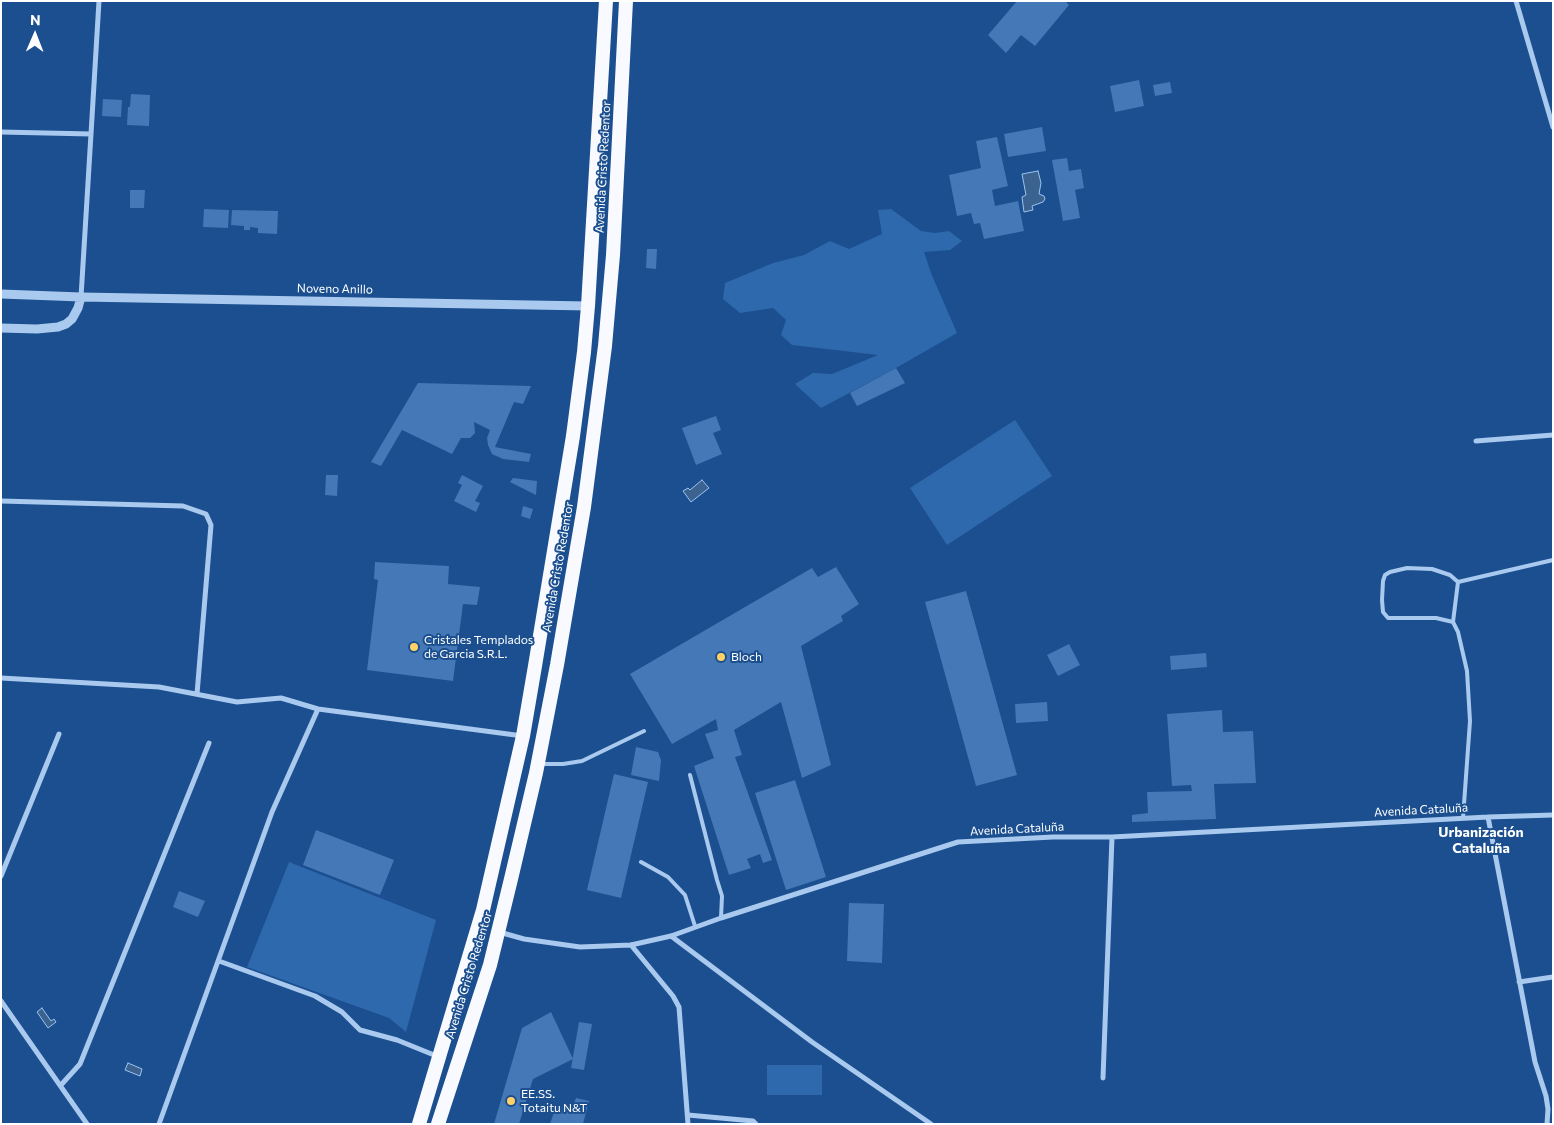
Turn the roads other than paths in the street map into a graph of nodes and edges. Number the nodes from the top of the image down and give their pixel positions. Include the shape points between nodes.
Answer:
1 (99, 1) edge
2 (606, 1) edge
3 (626, 1) edge
4 (1516, 1) edge
5 (1553, 127) edge
6 (1, 132) edge
7 (91, 134) junction
8 (1, 294) edge
9 (81, 297) junction
10 (588, 306) junction
11 (1, 328) edge
12 (1553, 436) edge
13 (1476, 441) dead end
14 (1, 501) edge
15 (1553, 560) edge
16 (1458, 582) junction
17 (1453, 622) junction
18 (1, 678) edge
19 (197, 694) junction
20 (318, 709) junction
21 (644, 731) dead end
22 (59, 734) dead end
23 (523, 736) junction
24 (208, 743) dead end
25 (538, 764) junction
26 (690, 775) dead end
27 (1553, 815) edge
28 (1488, 817) junction
29 (1463, 818) junction
30 (1112, 837) junction
31 (641, 862) dead end
32 (1, 876) edge
33 (721, 918) junction
34 (695, 926) junction
35 (499, 932) junction
36 (671, 936) junction
37 (630, 945) junction
38 (219, 961) junction
39 (1553, 977) edge
40 (1519, 982) junction
41 (1, 1001) edge
42 (440, 1057) junction
43 (1103, 1078) dead end
44 (61, 1085) junction
45 (688, 1115) junction
46 (87, 1124) edge
47 (159, 1124) edge
48 (419, 1124) edge
49 (438, 1124) edge
50 (688, 1124) edge
51 (756, 1124) edge
52 (931, 1124) edge
53 (1547, 1124) edge

1 - 7 street
2 - 10 highway, Avenida Cristo Redentor
3 - 25 highway, Avenida Cristo Redentor via 614,255 604,355 582,516
4 - 5 street
6 - 7 street
7 - 9 street
8 - 9 street, Noveno Anillo
9 - 10 street, Noveno Anillo
9 - 11 street via 72,319 66,324 36,329
10 - 23 highway, Avenida Cristo Redentor via 573,436
12 - 13 street
14 - 19 street via 183,506 206,514 210,525
15 - 16 lane
16 - 17 lane
16 - 17 lane via 1450,575 1432,569 1407,568 1390,572 1383,581 1383,612 1388,618 1436,618
17 - 29 lane via 1466,671 1470,721
18 - 19 street via 159,687
19 - 20 street via 237,702 281,698
20 - 23 street
20 - 38 street via 272,812
21 - 25 lane via 582,762
22 - 32 street
23 - 42 highway, Avenida Cristo Redentor via 483,910
24 - 44 street via 80,1064
25 - 35 highway, Avenida Cristo Redentor
26 - 33 lane via 722,896
27 - 28 street, Avenida Cataluña
28 - 29 street, Avenida Cataluña
28 - 40 street
29 - 30 street, Avenida Cataluña
30 - 33 street, Avenida Cataluña via 958,842
30 - 43 street
31 - 34 lane via 668,877 685,895
33 - 34 street, Avenida Cataluña
34 - 36 street, Avenida Cataluña
35 - 37 street, Avenida Cataluña via 580,947
35 - 49 highway, Avenida Cristo Redentor
36 - 37 street, Avenida Cataluña
36 - 52 street via 812,1042
37 - 45 street via 679,1007
38 - 42 street via 316,996 342,1012 360,1030
38 - 47 street
39 - 40 street
40 - 53 street via 1535,1062 1546,1096
41 - 44 street
42 - 48 highway, Avenida Cristo Redentor
44 - 46 street
45 - 50 street
45 - 51 street via 753,1121

